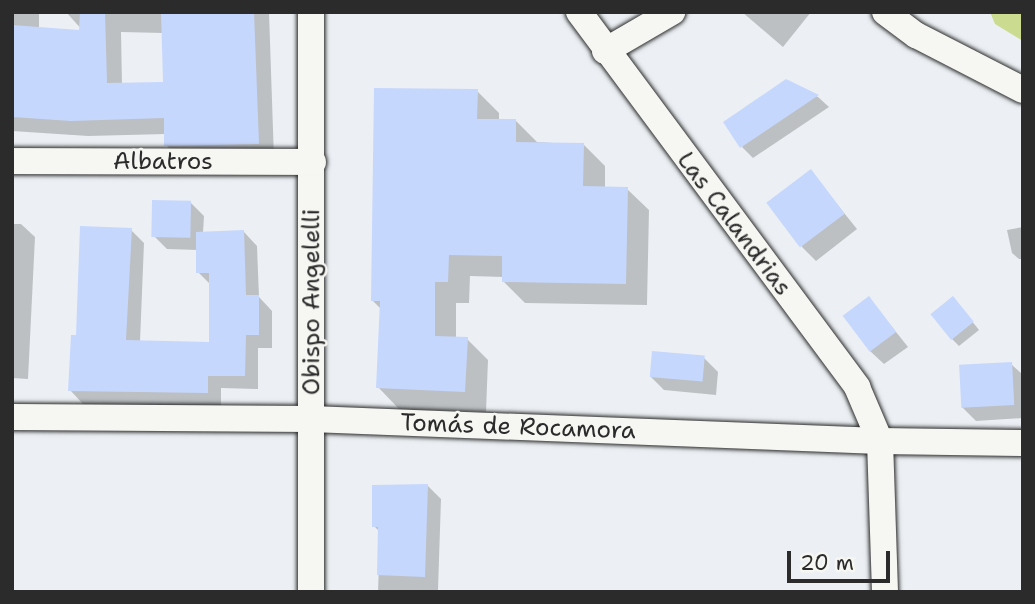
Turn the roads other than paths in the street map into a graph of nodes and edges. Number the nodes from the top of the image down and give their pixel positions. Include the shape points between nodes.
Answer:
1 (311, 12) edge
2 (579, 12) edge
3 (672, 12) edge
4 (885, 12) edge
5 (605, 51) junction
6 (1023, 90) edge
7 (12, 161) edge
8 (313, 162) junction
9 (12, 417) edge
10 (311, 419) junction
11 (880, 441) junction
12 (1023, 443) edge
13 (311, 592) edge
14 (885, 592) edge

1 - 8 street, Obispo Angelelli
2 - 5 street, Las Calandrias
3 - 5 street
4 - 6 street via 916,35
5 - 11 street, Las Calandrias via 857,387
7 - 8 street, Albatros
8 - 10 street, Obispo Angelelli
9 - 10 street, Tomás de Rocamora
10 - 11 street, Tomás de Rocamora
10 - 13 street, Obispo Angelelli
11 - 12 street, Tomás de Rocamora
11 - 14 street

